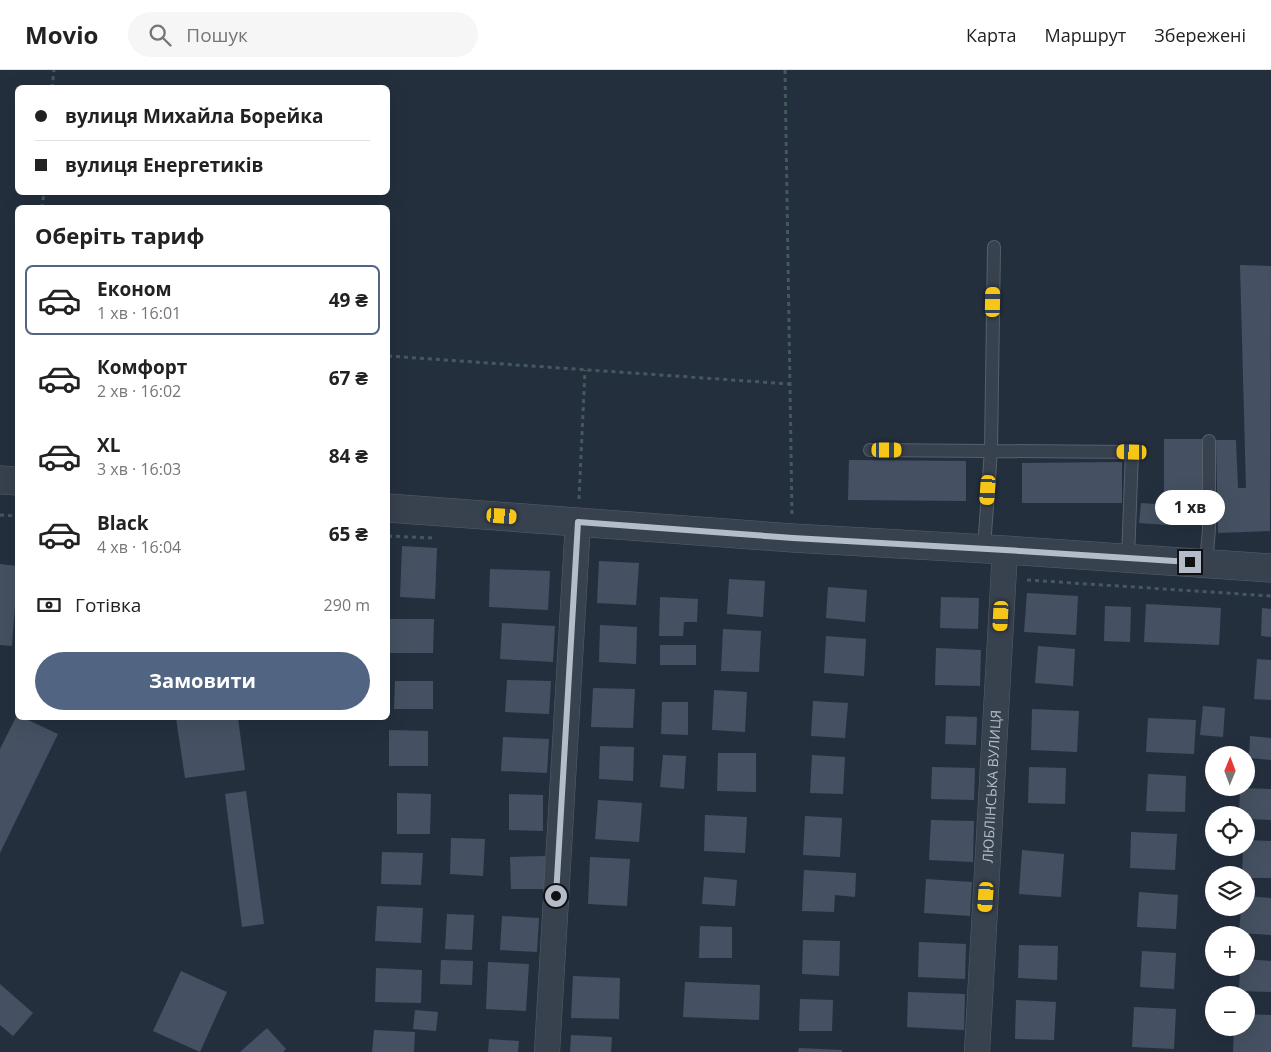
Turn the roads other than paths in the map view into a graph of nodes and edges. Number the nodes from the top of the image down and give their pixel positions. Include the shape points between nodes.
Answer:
1 (994, 247) dead end
2 (1209, 441) dead end
3 (870, 450) dead end
4 (991, 450) junction
5 (0, 480) edge
6 (15, 481) edge
7 (390, 508) edge
8 (578, 522) junction
9 (994, 549) junction
10 (1128, 558) junction
11 (1206, 564) junction
12 (1271, 568) edge
13 (547, 1052) edge
14 (977, 1052) edge

1 - 4 lane
2 - 11 lane
3 - 4 lane
4 - 9 lane
4 - 10 lane via 1132,452
5 - 6 street
7 - 8 street
8 - 9 street
8 - 13 street
9 - 10 street
9 - 14 street, ЛЮБЛІНСЬКА ВУЛИЦЯ
10 - 11 street
11 - 12 street

